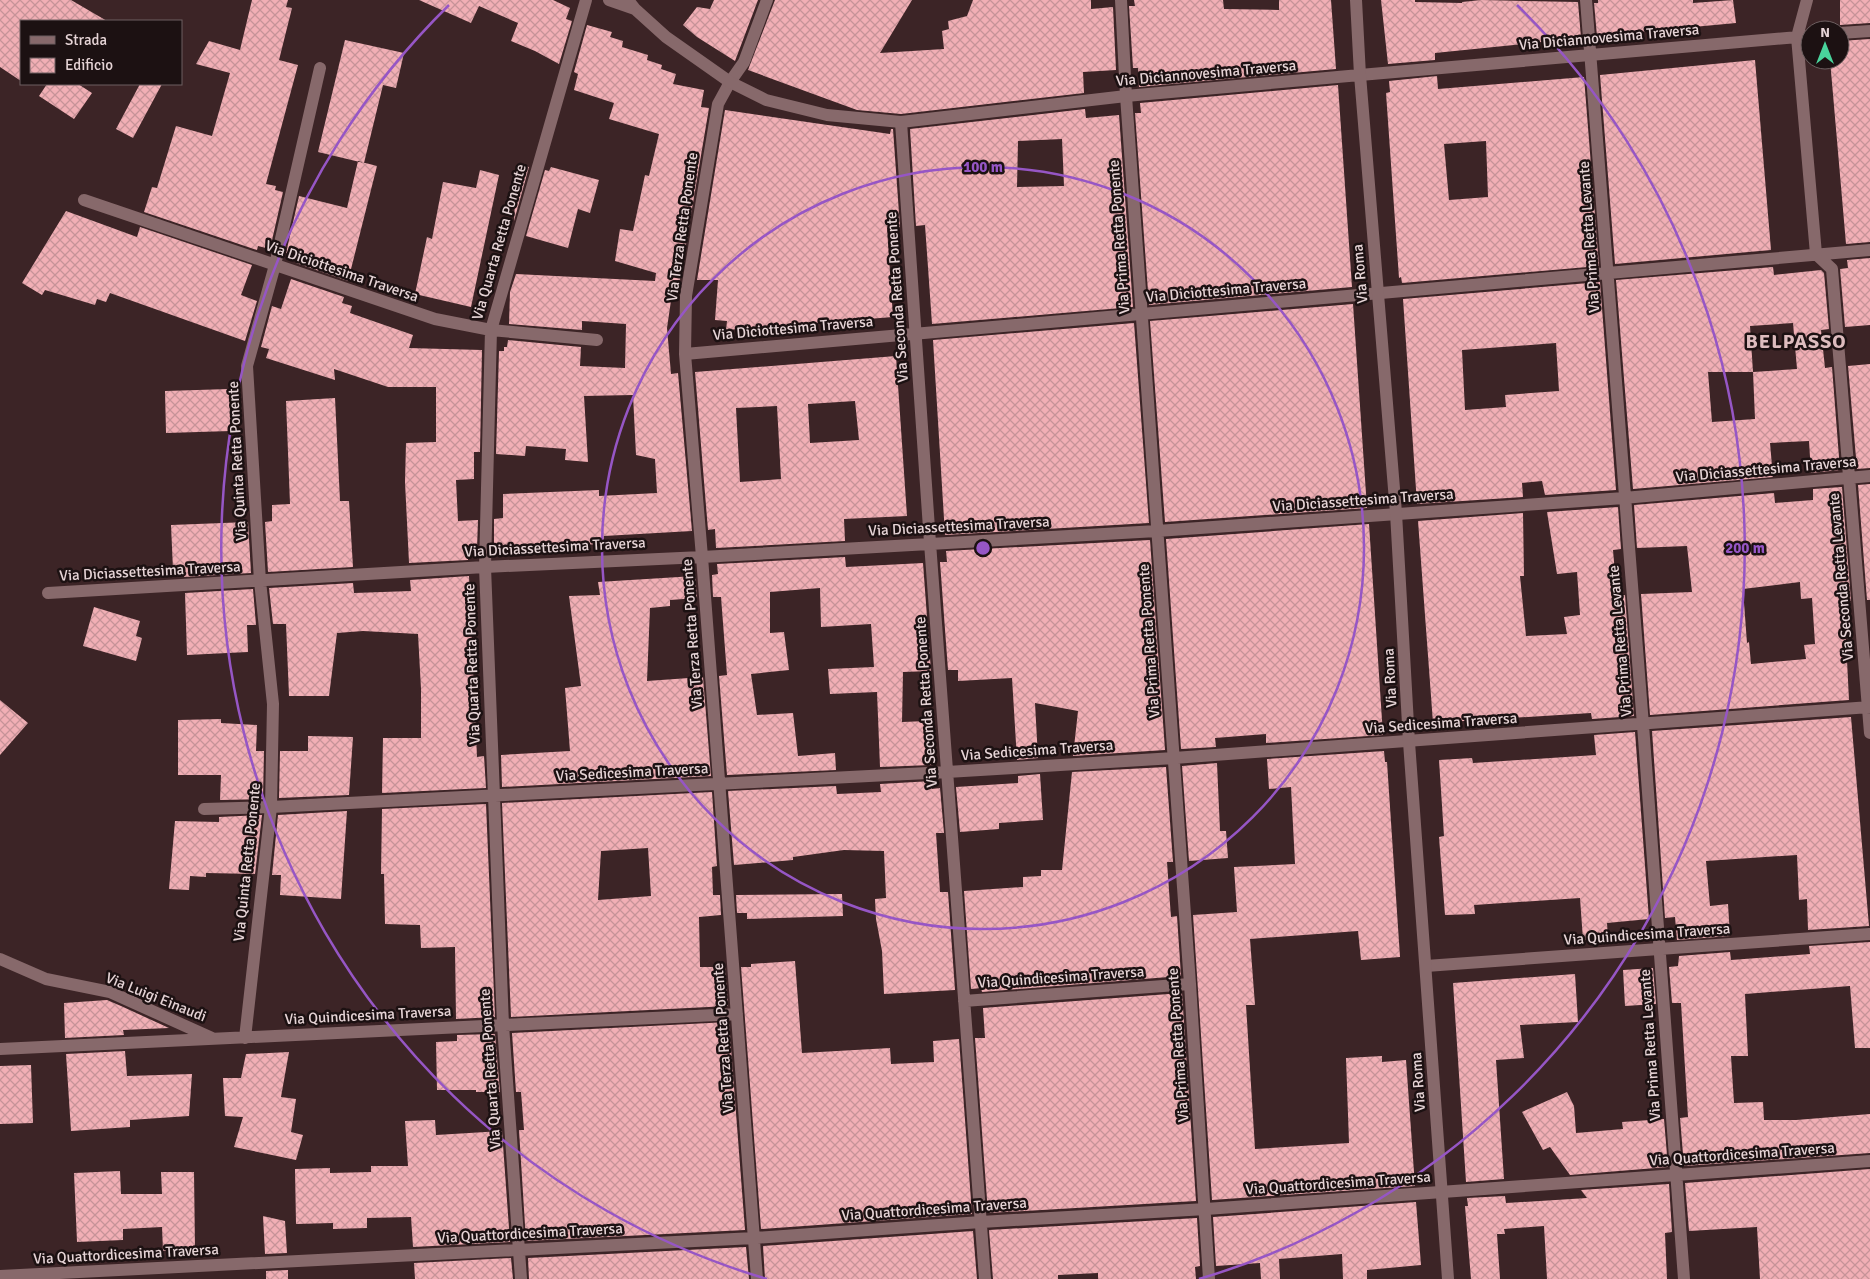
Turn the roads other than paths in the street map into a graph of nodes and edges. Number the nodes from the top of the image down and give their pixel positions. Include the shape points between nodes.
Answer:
1 (586, 0) edge
2 (609, 0) edge
3 (766, 0) edge
4 (1121, 0) edge
5 (1356, 0) edge
6 (1586, 0) edge
7 (1807, 0) edge
8 (632, 5) edge
9 (1805, 20) edge
10 (1870, 31) edge
11 (1850, 32) edge
12 (1800, 36) edge
13 (1592, 56) junction
14 (320, 68) dead end
15 (1806, 70) edge
16 (1360, 75) junction
17 (730, 82) junction
18 (1126, 96) junction
19 (901, 122) junction
20 (84, 200) dead end
21 (1870, 250) edge
22 (1816, 254) junction
23 (274, 265) junction
24 (1608, 273) junction
25 (1378, 293) junction
26 (1141, 314) junction
27 (491, 330) junction
28 (916, 334) junction
29 (597, 340) dead end
30 (685, 354) junction
31 (1870, 476) edge
32 (1850, 478) junction
33 (1624, 498) junction
34 (1396, 513) junction
35 (1157, 531) junction
36 (930, 543) junction
37 (702, 556) junction
38 (486, 567) junction
39 (260, 581) junction
40 (48, 593) dead end
41 (1869, 707) edge
42 (1643, 725) junction
43 (1870, 733) edge
44 (1410, 742) junction
45 (1174, 758) junction
46 (947, 772) junction
47 (718, 784) junction
48 (493, 796) junction
49 (271, 807) junction
50 (204, 809) dead end
51 (1870, 934) edge
52 (1659, 949) junction
53 (0, 959) edge
54 (1426, 966) junction
55 (1190, 984) junction
56 (964, 1001) junction
57 (737, 1014) junction
58 (503, 1025) junction
59 (245, 1038) junction
60 (215, 1039) junction
61 (0, 1049) edge
62 (1870, 1161) edge
63 (1676, 1174) junction
64 (1442, 1191) junction
65 (1206, 1209) junction
66 (981, 1222) junction
67 (754, 1238) junction
68 (519, 1250) junction
69 (0, 1276) edge
70 (521, 1279) edge
71 (757, 1279) edge
72 (985, 1279) edge
73 (1209, 1279) edge
74 (1448, 1279) edge
75 (1684, 1279) edge

1 - 27 street, Via Quarta Retta Ponente
2 - 8 street
3 - 17 street, Via Terza Retta Ponente via 744,62
4 - 18 street, Via Prima Retta Ponente
5 - 16 street, Via Roma
6 - 13 street, Via Prima Retta Levante
7 - 9 street
8 - 17 street, Via Diciannovesima Traversa via 666,37
10 - 11 street
12 - 13 street, Via Diciannovesima Traversa
13 - 16 street, Via Diciannovesima Traversa
13 - 24 street, Via Prima Retta Levante
14 - 23 street, Via Quinta Retta Ponente
15 - 22 street
16 - 18 street, Via Diciannovesima Traversa
16 - 25 street, Via Roma
17 - 19 street, Via Diciannovesima Traversa via 766,100 827,115
17 - 30 street, Via Terza Retta Ponente via 718,104 693,245 686,296
18 - 19 street, Via Diciannovesima Traversa
18 - 26 street, Via Prima Retta Ponente
19 - 28 street, Via Seconda Retta Ponente
20 - 23 street, Via Diciottesima Traversa
21 - 22 street, Via Diciottesima Traversa
22 - 24 street, Via Diciottesima Traversa
22 - 32 street, Via Seconda Retta Levante via 1832,270
23 - 27 street, Via Diciottesima Traversa via 435,319
23 - 39 street, Via Quinta Retta Ponente via 247,366
24 - 25 street, Via Diciottesima Traversa
24 - 33 street, Via Prima Retta Levante
25 - 26 street, Via Diciottesima Traversa
25 - 34 street, Via Roma
26 - 28 street, Via Diciottesima Traversa
26 - 35 street, Via Prima Retta Ponente
27 - 29 street, Via Diciottesima Traversa
27 - 38 street, Via Quarta Retta Ponente
28 - 30 street, Via Diciottesima Traversa
28 - 36 street, Via Seconda Retta Ponente
30 - 37 street, Via Terza Retta Ponente
31 - 32 street, Via Diciassettesima Traversa
32 - 33 street, Via Diciassettesima Traversa
32 - 41 street, Via Seconda Retta Levante
33 - 34 street, Via Diciassettesima Traversa
33 - 42 street, Via Prima Retta Levante
34 - 35 street, Via Diciassettesima Traversa
34 - 44 street, Via Roma
35 - 36 street, Via Diciassettesima Traversa
35 - 45 street, Via Prima Retta Ponente
36 - 37 street, Via Diciassettesima Traversa
36 - 46 street, Via Seconda Retta Ponente
37 - 38 street, Via Diciassettesima Traversa
37 - 47 street, Via Terza Retta Ponente
38 - 39 street, Via Diciassettesima Traversa
38 - 48 street, Via Quarta Retta Ponente
39 - 40 street, Via Diciassettesima Traversa
39 - 49 street, Via Quinta Retta Ponente via 273,704
41 - 42 street, Via Sedicesima Traversa
41 - 43 street, Via Seconda Retta Levante
42 - 44 street, Via Sedicesima Traversa
42 - 52 street, Via Prima Retta Levante
44 - 45 street, Via Sedicesima Traversa
44 - 54 street, Via Roma
45 - 46 street, Via Sedicesima Traversa
45 - 55 street, Via Prima Retta Ponente
46 - 47 street, Via Sedicesima Traversa
46 - 56 street, Via Seconda Retta Ponente
47 - 48 street, Via Sedicesima Traversa
47 - 57 street, Via Terza Retta Ponente
48 - 49 street, Via Sedicesima Traversa
48 - 58 street, Via Quarta Retta Ponente
49 - 50 street, Via Sedicesima Traversa
49 - 59 street, Via Quinta Retta Ponente
51 - 52 street, Via Quindicesima Traversa
52 - 54 street, Via Quindicesima Traversa
52 - 63 street, Via Prima Retta Levante
53 - 60 street, Via Luigi Einaudi via 46,979 110,992
54 - 64 street, Via Roma
55 - 56 street, Via Quindicesima Traversa
55 - 65 street, Via Prima Retta Ponente
56 - 66 street, Via Seconda Retta Ponente
57 - 58 street, Via Quindicesima Traversa
57 - 67 street, Via Terza Retta Ponente
58 - 59 street, Via Quindicesima Traversa
58 - 68 street, Via Quarta Retta Ponente
59 - 60 street, Via Quindicesima Traversa
60 - 61 street, Via Quindicesima Traversa
62 - 63 street, Via Quattordicesima Traversa
63 - 64 street, Via Quattordicesima Traversa
63 - 75 street, Via Prima Retta Levante
64 - 65 street, Via Quattordicesima Traversa
64 - 74 street, Via Roma
65 - 66 street, Via Quattordicesima Traversa
65 - 73 street, Via Prima Retta Ponente
66 - 67 street, Via Quattordicesima Traversa
66 - 72 street, Via Seconda Retta Ponente
67 - 68 street, Via Quattordicesima Traversa
67 - 71 street, Via Terza Retta Ponente
68 - 69 street, Via Quattordicesima Traversa
68 - 70 street, Via Quarta Retta Ponente

